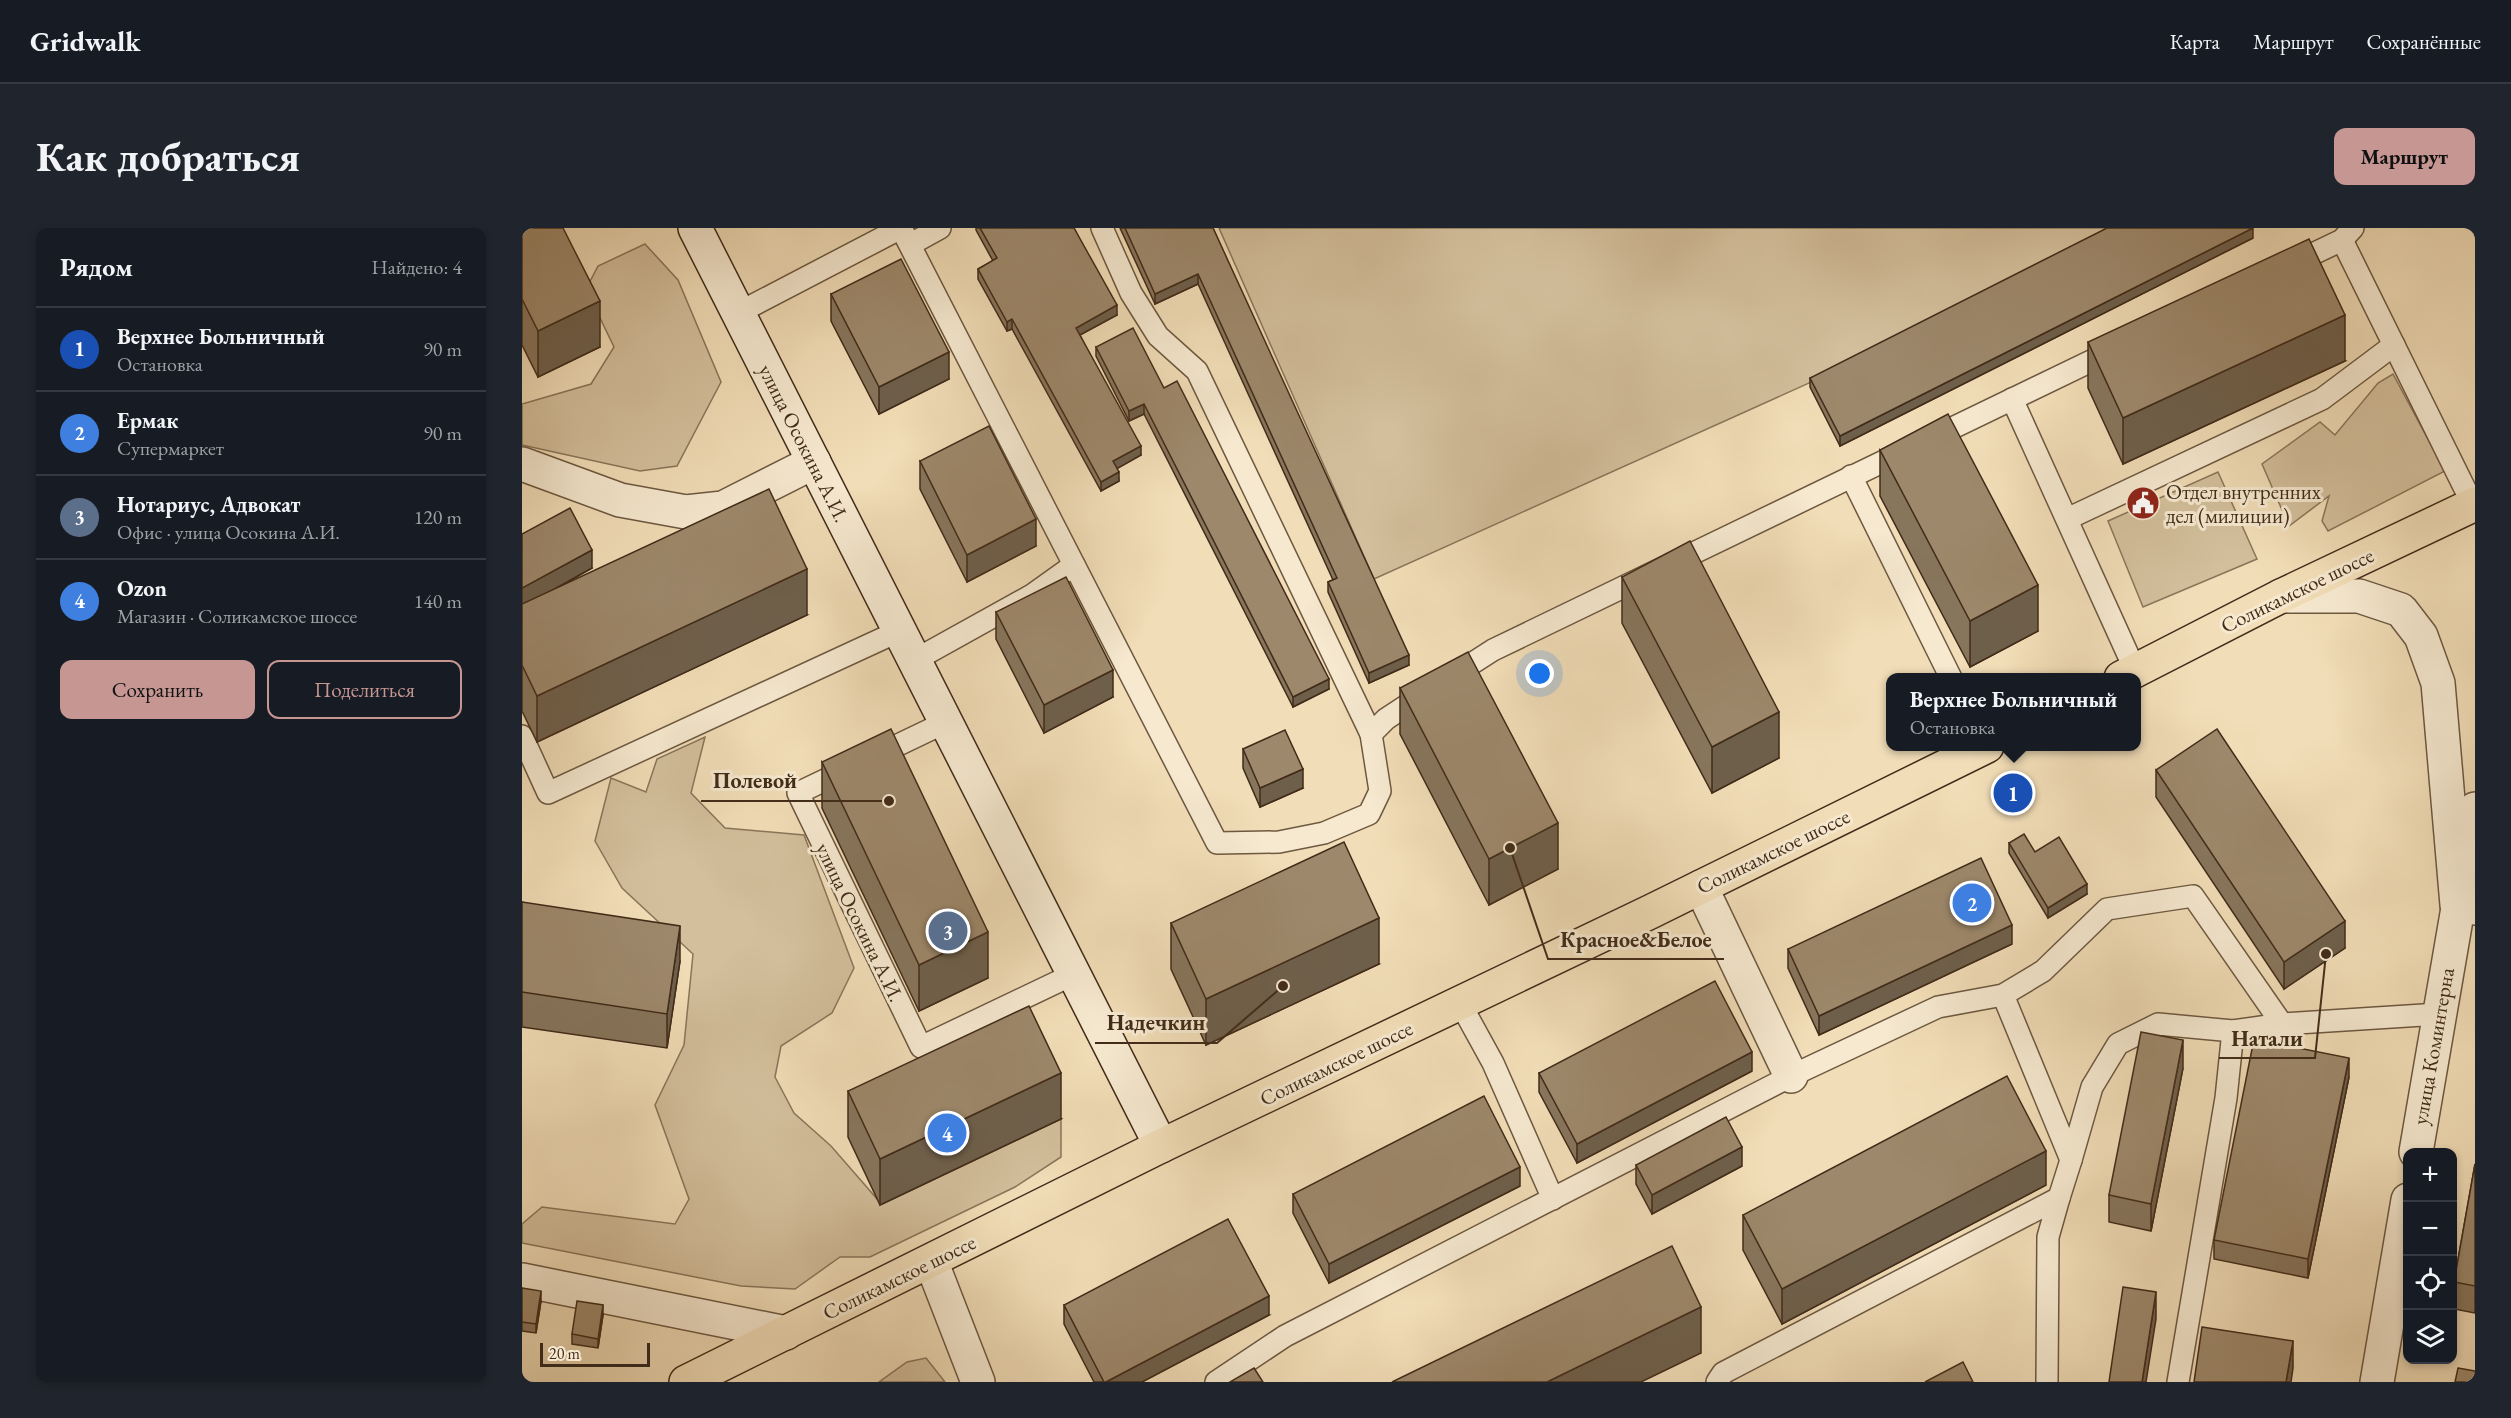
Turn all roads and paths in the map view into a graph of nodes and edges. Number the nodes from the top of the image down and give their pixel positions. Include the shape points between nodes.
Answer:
1 (695, 228) edge
2 (940, 228) edge
3 (1102, 228) edge
4 (904, 233) edge
5 (2347, 234) edge
6 (2268, 276) edge
7 (738, 313) junction
8 (2129, 343) edge
9 (2394, 345) junction
10 (2012, 399) junction
11 (814, 462) junction
12 (522, 464) edge
13 (1851, 477) junction
14 (2474, 505) edge
15 (723, 508) junction
16 (2067, 519) junction
17 (697, 529) edge
18 (1074, 565) junction
19 (2281, 596) junction
20 (899, 631) junction
21 (915, 660) junction
22 (1949, 673) edge
23 (2128, 673) edge
24 (2130, 673) edge
25 (946, 722) junction
26 (1371, 734) junction
27 (522, 736) edge
28 (1978, 751) edge
29 (2475, 809) edge
30 (1701, 887) junction
31 (2466, 907) edge
32 (1074, 974) junction
33 (2003, 995) junction
34 (1460, 1003) junction
35 (2439, 1014) junction
36 (2282, 1024) junction
37 (2234, 1031) junction
38 (1791, 1076) junction
39 (1161, 1146) junction
40 (2417, 1148) edge
41 (2071, 1160) junction
42 (2059, 1198) junction
43 (1554, 1199) junction
44 (2408, 1202) edge
45 (931, 1261) junction
46 (522, 1280) edge
47 (786, 1333) junction
48 (686, 1382) edge
49 (978, 1382) edge
50 (1216, 1382) edge
51 (1717, 1382) edge
52 (2047, 1382) edge
53 (2178, 1382) edge
54 (2377, 1382) edge

1 - 7 street, улица Осокина А.И.
2 - 4 lane
3 - 26 lane via 1131,293 1158,336 1197,371
4 - 7 lane
4 - 18 lane
5 - 6 lane
5 - 9 lane
7 - 11 street, улица Осокина А.И.
8 - 10 lane
9 - 14 lane
9 - 16 lane via 2322,399
10 - 13 lane
10 - 16 lane
11 - 15 street
11 - 20 street, улица Осокина А.И.
12 - 15 street via 620,500 686,512
13 - 22 lane
13 - 26 lane via 1493,650 1386,719
14 - 19 highway, Соликамское шоссе
15 - 17 lane
16 - 23 lane
18 - 21 lane via 1032,595
18 - 26 lane via 1217,843 1279,842 1324,833 1369,814 1380,791
19 - 24 highway, Соликамское шоссе
19 - 31 street, улица Коминтерна via 2359,596 2401,610 2421,636 2438,683
20 - 21 street, улица Осокина А.И.
20 - 27 lane via 548,793
21 - 25 street, улица Осокина А.И.
25 - 32 street, улица Осокина А.И.
25 - 32 lane, улица Осокина А.И. via 798,793 921,1047
28 - 30 highway, Соликамское шоссе
29 - 31 street, улица Коминтерна
30 - 34 highway, Соликамское шоссе
30 - 38 street
31 - 35 street, улица Коминтерна
32 - 39 street, улица Осокина А.И.
33 - 36 lane via 2043,971 2107,909 2193,896
33 - 38 lane via 1938,1007
33 - 41 lane
34 - 39 highway, Соликамское шоссе
34 - 43 lane via 1493,1063
35 - 36 lane
35 - 40 street, улица Коминтерна
36 - 37 lane
37 - 41 lane via 2158,1024 2118,1044 2092,1088
37 - 53 lane
38 - 43 lane
39 - 45 highway, Соликамское шоссе
41 - 42 lane
42 - 51 lane via 1723,1373
42 - 52 lane via 2048,1237
43 - 50 lane via 1285,1336
44 - 54 street
45 - 47 highway, Соликамское шоссе
45 - 49 street
46 - 47 street
47 - 48 highway, Соликамское шоссе

